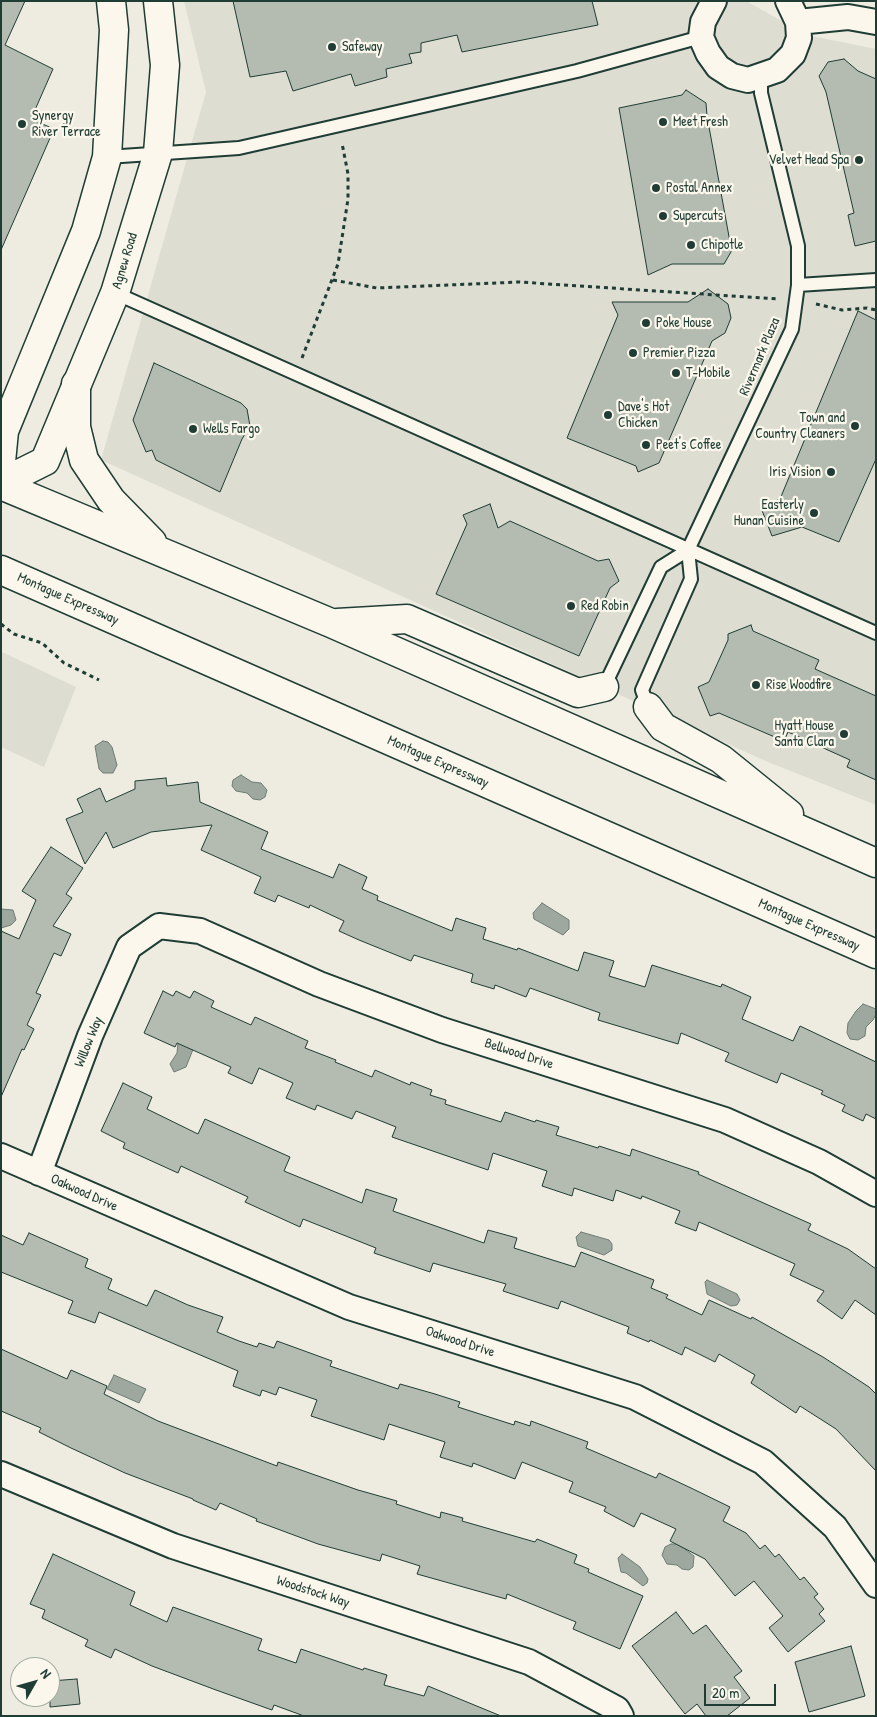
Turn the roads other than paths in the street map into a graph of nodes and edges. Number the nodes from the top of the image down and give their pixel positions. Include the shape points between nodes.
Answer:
1 (111, 1) edge
2 (158, 1) edge
3 (714, 1) edge
4 (793, 11) edge
5 (876, 22) edge
6 (701, 37) junction
7 (761, 77) junction
8 (158, 153) junction
9 (107, 157) junction
10 (876, 280) edge
11 (798, 285) junction
12 (115, 293) junction
13 (76, 384) junction
14 (1, 462) edge
15 (1, 484) edge
16 (688, 550) junction
17 (162, 552) junction
18 (1, 570) edge
19 (331, 623) junction
20 (876, 633) edge
21 (604, 687) joint
22 (648, 707) joint
23 (814, 834) junction
24 (876, 863) edge
25 (159, 926) joint
26 (876, 954) edge
27 (1, 1156) edge
28 (39, 1173) junction
29 (876, 1194) edge
30 (1, 1474) edge
31 (876, 1586) edge
32 (621, 1716) edge

1 - 9 main road via 114,30
2 - 8 main road, Agnew Road via 165,64
3 - 6 street via 703,22
4 - 5 street
4 - 7 street via 799,38 793,54 777,70
6 - 7 street via 718,67 732,76 748,80
6 - 8 lane via 577,71 239,148
7 - 11 lane, Rivermark Plaza via 761,93 798,246
8 - 9 lane
8 - 12 main road, Agnew Road
9 - 14 main road via 86,231 4,431
10 - 11 lane
11 - 16 lane, Rivermark Plaza via 792,328
12 - 13 main road, Agnew Road
12 - 16 lane
13 - 15 main road, Agnew Road via 45,461
13 - 17 main road via 76,427 84,460 110,500
15 - 17 main road
16 - 20 lane
16 - 21 lane via 661,567
16 - 22 lane via 691,579 642,690
17 - 19 main road
18 - 26 main road, Montague Expressway
19 - 21 main road via 407,619 578,693
19 - 23 main road
22 - 23 main road via 663,727 721,759
23 - 24 main road
25 - 28 street, Willow Way via 128,947 90,1036
25 - 29 street, Bellwood Drive via 200,931 320,984 442,1030 725,1120 819,1162
27 - 28 street, Oakwood Drive
28 - 31 street, Oakwood Drive via 349,1307 643,1401 763,1462 835,1527
30 - 32 street, Woodstock Way via 173,1546 530,1662 617,1709

